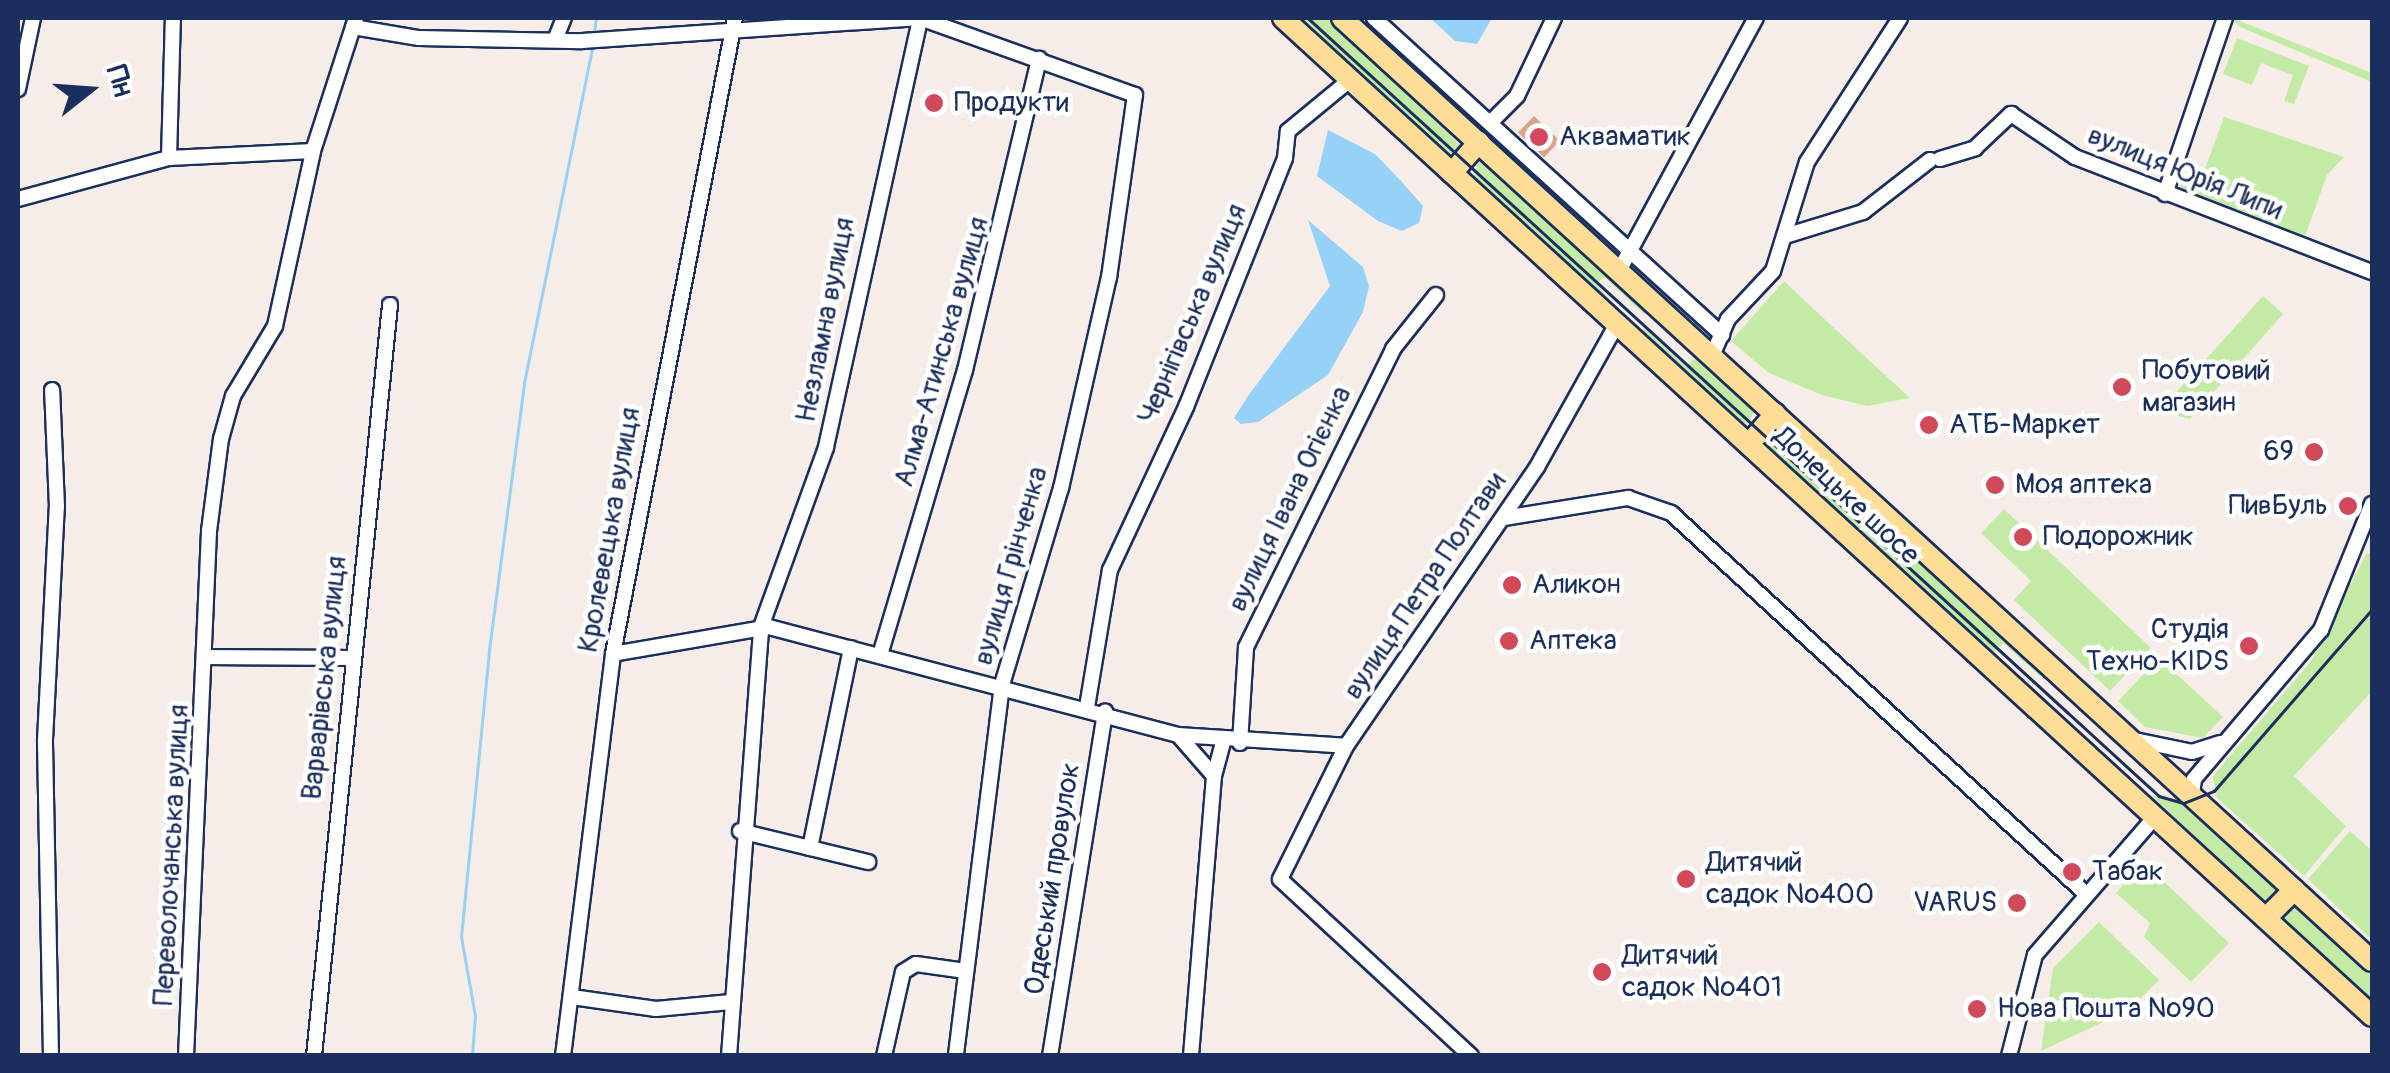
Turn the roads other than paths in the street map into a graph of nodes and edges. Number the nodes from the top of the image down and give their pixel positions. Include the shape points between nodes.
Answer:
1 (33, 18) edge
2 (173, 18) edge
3 (564, 18) edge
4 (920, 18) edge
5 (1283, 18) edge
6 (1343, 18) edge
7 (1374, 18) edge
8 (1554, 18) edge
9 (1756, 18) edge
10 (1900, 18) edge
11 (2226, 18) edge
12 (354, 22) edge
13 (734, 23) edge
14 (555, 40) junction
15 (1040, 60) junction
16 (1350, 80) junction
17 (18, 89) edge
18 (1484, 133) junction
19 (314, 150) junction
20 (169, 158) junction
21 (1452, 174) junction
22 (2165, 194) junction
23 (18, 199) edge
24 (1785, 236) junction
25 (1634, 251) junction
26 (1619, 271) junction
27 (2372, 272) edge
28 (1436, 295) dead end
29 (390, 306) dead end
30 (1617, 324) junction
31 (1722, 335) junction
32 (1712, 356) junction
33 (52, 390) dead end
34 (1775, 414) junction
35 (1749, 444) junction
36 (2372, 504) edge
37 (1504, 518) junction
38 (761, 627) junction
39 (851, 648) junction
40 (613, 654) junction
41 (880, 655) junction
42 (207, 657) junction
43 (348, 658) junction
44 (1002, 684) junction
45 (1086, 706) junction
46 (1105, 711) junction
47 (2232, 734) junction
48 (1178, 735) junction
49 (2132, 739) junction
50 (1224, 742) junction
51 (1240, 743) junction
52 (1346, 746) junction
53 (1214, 776) junction
54 (2192, 794) junction
55 (2155, 817) junction
56 (740, 832) junction
57 (810, 848) junction
58 (868, 862) dead end
59 (2294, 890) junction
60 (2086, 894) junction
61 (2266, 918) junction
62 (2372, 961) edge
63 (966, 971) junction
64 (572, 997) junction
65 (731, 1002) junction
66 (2372, 1016) edge
67 (52, 1056) edge
68 (186, 1056) edge
69 (314, 1056) edge
70 (563, 1056) edge
71 (728, 1056) edge
72 (884, 1056) edge
73 (956, 1056) edge
74 (1050, 1056) edge
75 (1191, 1056) edge
76 (1472, 1056) edge
77 (2009, 1056) edge

1 - 17 street
2 - 20 street
3 - 14 street
4 - 13 street
4 - 15 street
4 - 38 street, Незламна вулиця via 830,429
5 - 16 highway, Донецьке шосе
6 - 18 highway, Донецьке шосе
7 - 18 street, Донецьке шосе
8 - 18 street via 1517,96
9 - 25 street
10 - 24 street via 1807,162
11 - 22 street
12 - 14 street via 419,38
12 - 19 street, Переволочанська вулиця
13 - 14 street
13 - 40 street, Кролевецька вулиця
15 - 41 street, Алма-Атинська вулиця via 965,370
15 - 44 street, вулиця Грінченка via 1135,95 1105,296 1061,488
16 - 21 highway, Донецьке шосе
16 - 45 street, Чернігівська вулиця via 1288,131 1285,158 1186,407 1110,570
18 - 21 highway
18 - 25 street, Донецьке шосе
18 - 26 highway, Донецьке шосе
19 - 20 street
19 - 42 street, Переволочанська вулиця via 275,326 233,396 221,439 209,532
20 - 23 street
21 - 30 highway, Донецьке шосе
22 - 24 street, вулиця Юрія Липи via 2075,157 2011,114 1975,148 1935,160 1863,212
22 - 27 street, вулиця Юрія Липи
24 - 31 street via 1773,271 1728,319
25 - 26 street
25 - 31 street, Донецьке шосе
26 - 32 highway, Донецьке шосе
28 - 51 street, вулиця Івана Огієнка via 1393,349 1246,647
29 - 43 street, Варварівська вулиця
30 - 35 highway, Донецьке шосе
30 - 37 street, вулиця Петра Полтави
31 - 32 street
32 - 34 highway, Донецьке шосе
33 - 67 street via 57,507 46,740
34 - 35 highway
34 - 49 highway, Донецьке шосе
35 - 55 highway, Донецьке шосе
36 - 47 street via 2321,630
37 - 52 street, вулиця Петра Полтави
37 - 60 street via 1628,498 1671,513
38 - 39 street
38 - 40 street
38 - 56 street, Незламна вулиця
39 - 41 street
39 - 57 street
40 - 64 street, Кролевецька вулиця
41 - 44 street
42 - 43 street
42 - 68 street, Переволочанська вулиця
43 - 69 street, Варварівська вулиця
44 - 45 street
44 - 63 street, вулиця Грінченка
45 - 46 street
46 - 48 street
46 - 74 street, Одеський провулок
47 - 49 street via 2192,752
47 - 54 street via 2194,779
48 - 50 street
48 - 53 street
49 - 54 highway, Донецьке шосе
50 - 51 street
50 - 53 street
51 - 52 street
52 - 76 street, вулиця Петра Полтави via 1280,879
53 - 75 street
54 - 59 highway, Донецьке шосе
55 - 60 street
55 - 61 highway, Донецьке шосе
56 - 57 street
56 - 65 street, Незламна вулиця
57 - 58 street
59 - 61 highway
59 - 62 highway, Донецьке шосе
60 - 77 street via 2035,955
61 - 66 highway, Донецьке шосе
63 - 72 street via 916,964 903,972
63 - 73 street, вулиця Грінченка
64 - 65 street via 656,1009
64 - 70 street, Кролевецька вулиця
65 - 71 street, Незламна вулиця

